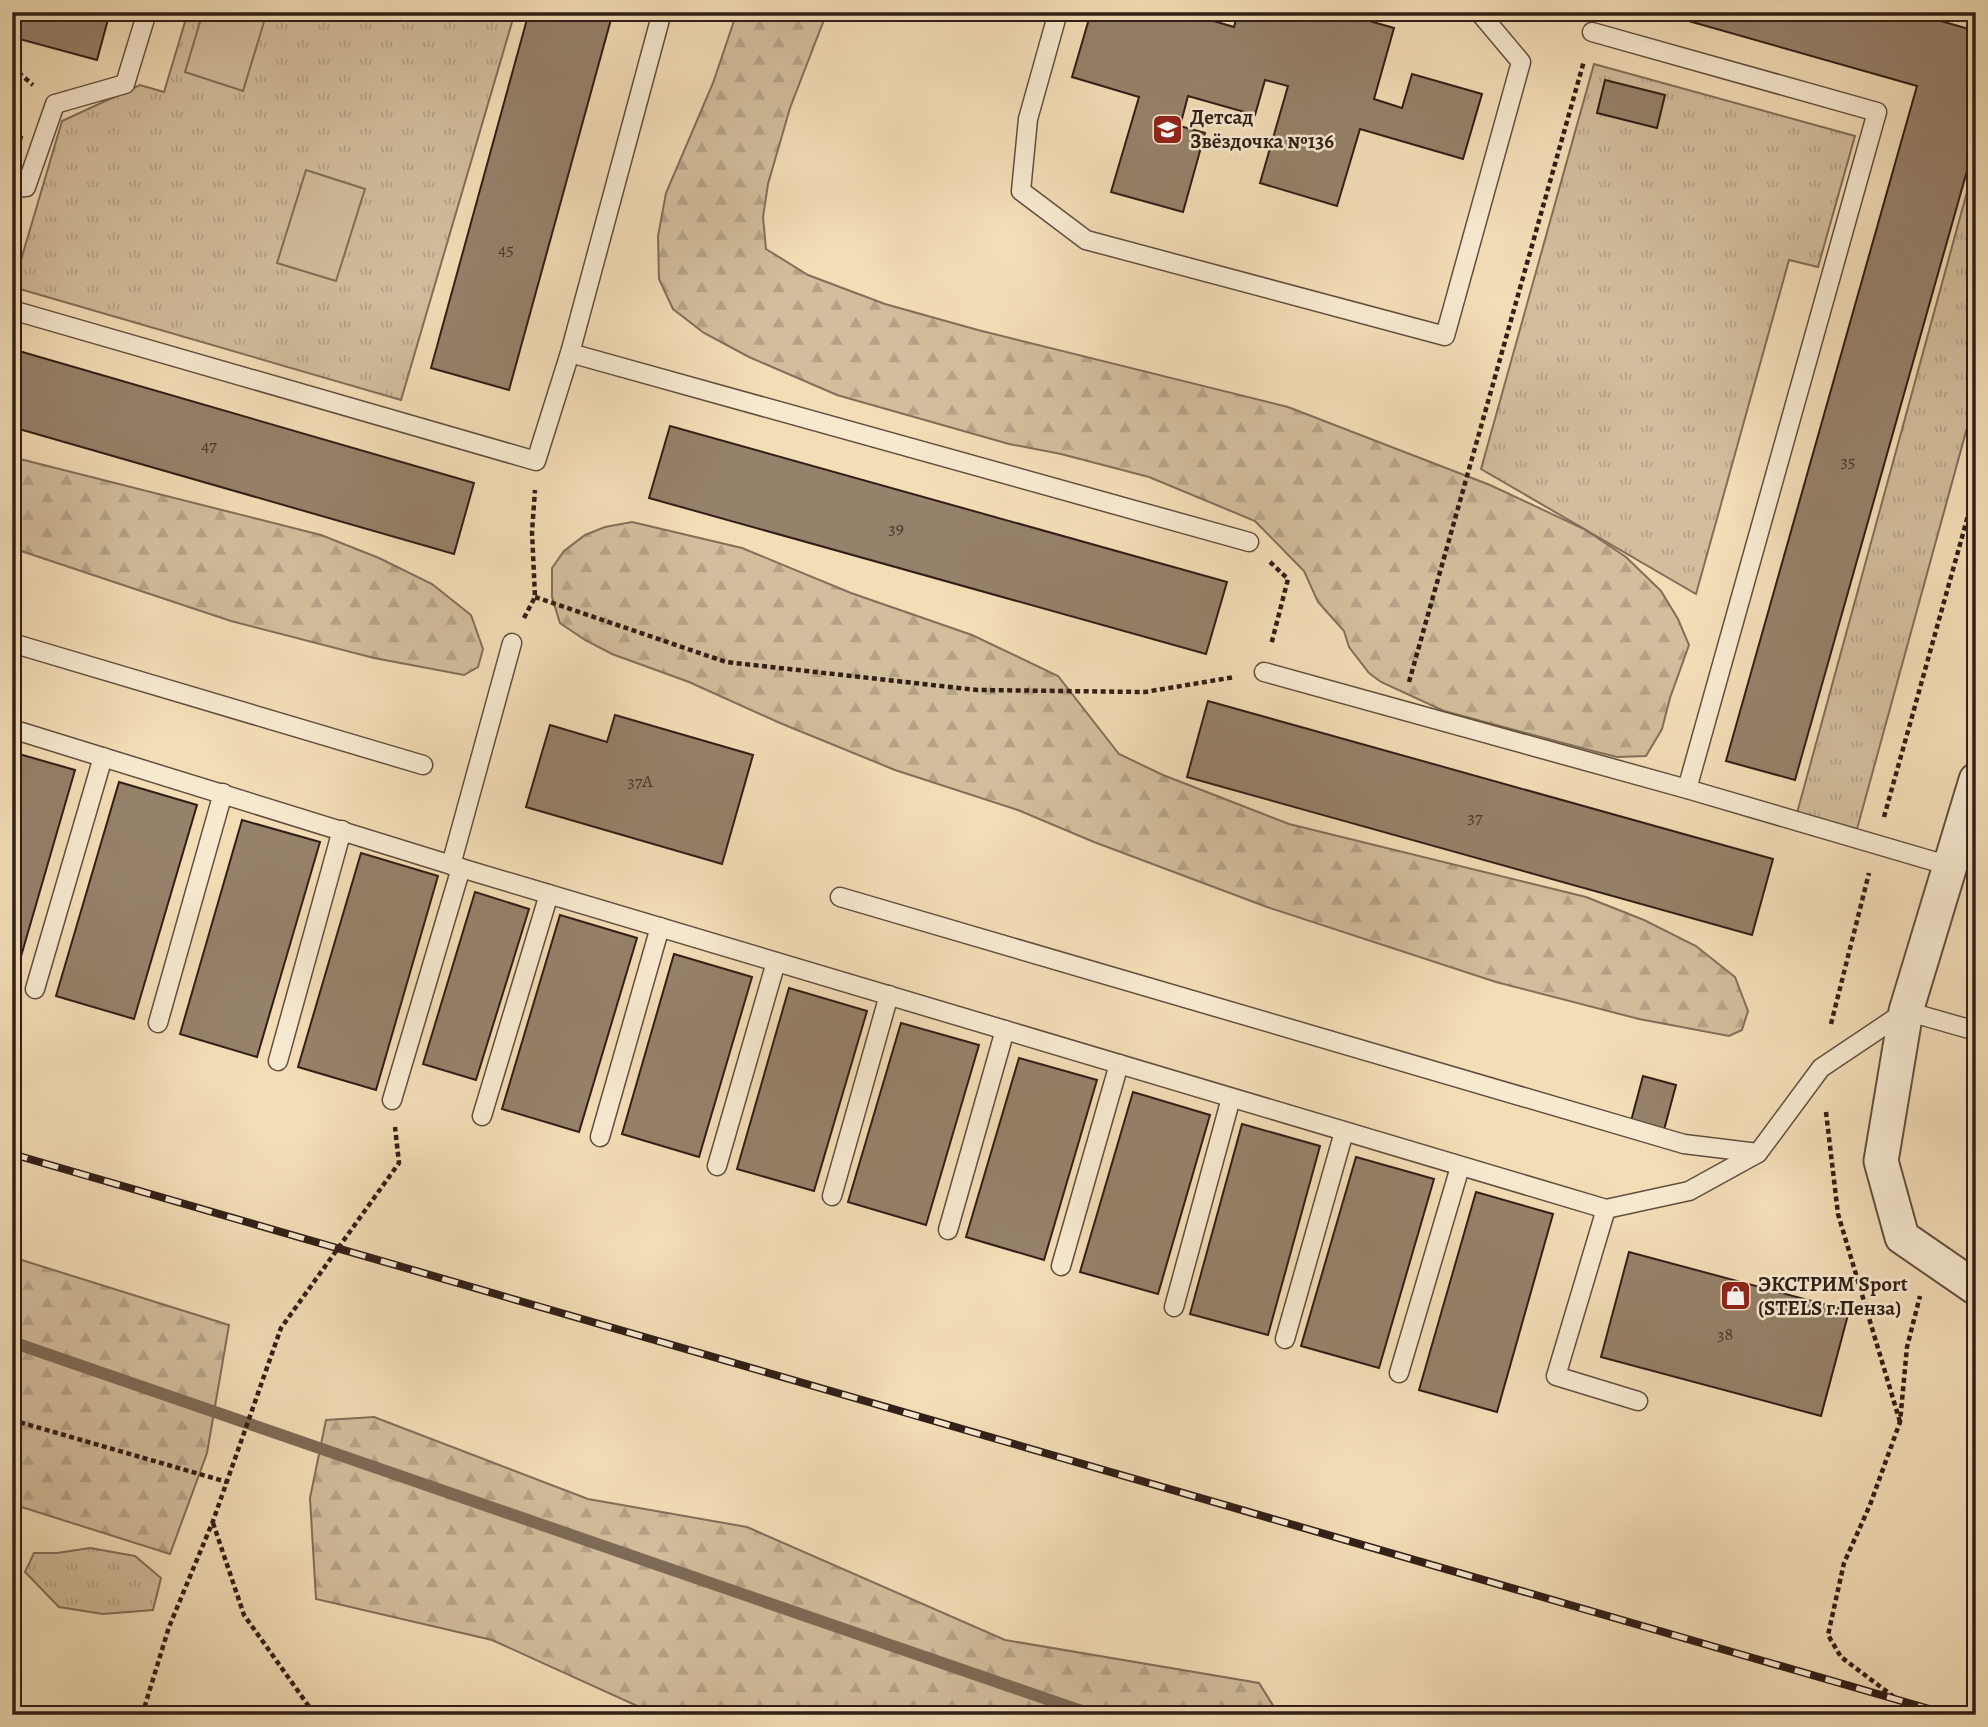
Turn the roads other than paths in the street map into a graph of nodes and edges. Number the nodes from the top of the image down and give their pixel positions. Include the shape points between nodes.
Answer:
1 (146, 12) edge
2 (662, 12) edge
3 (1058, 12) edge
4 (1479, 12) edge
5 (1592, 32) road end
6 (12, 188) edge
7 (12, 310) edge
8 (570, 353) junction
9 (1249, 542) road end
10 (12, 643) edge
11 (512, 643) road end
12 (1264, 672) road end
13 (12, 729) edge
14 (103, 757) junction
15 (424, 765) dead end
16 (1976, 780) edge
17 (1687, 789) junction
18 (223, 793) junction
19 (342, 830) junction
20 (456, 866) junction
21 (1950, 866) junction
22 (549, 894) junction
23 (840, 897) dead end
24 (660, 927) junction
25 (776, 961) junction
26 (35, 989) dead end
27 (889, 995) junction
28 (1906, 1011) junction
29 (158, 1023) dead end
30 (1005, 1030) junction
31 (1976, 1031) edge
32 (278, 1061) dead end
33 (1119, 1064) junction
34 (1231, 1098) junction
35 (392, 1100) dead end
36 (482, 1116) dead end
37 (1344, 1132) junction
38 (600, 1137) dead end
39 (1758, 1153) junction
40 (717, 1166) dead end
41 (1460, 1167) junction
42 (832, 1196) dead end
43 (1606, 1209) junction
44 (948, 1230) dead end
45 (1061, 1266) dead end
46 (1976, 1288) edge
47 (1174, 1307) dead end
48 (1285, 1339) dead end
49 (1399, 1373) dead end
50 (1639, 1401) dead end

1 - 6 lane via 125,84 55,104 26,187
2 - 8 lane
3 - 4 lane via 1028,119 1021,191 1086,240 1445,336 1521,62
5 - 17 lane via 1877,112
7 - 8 lane via 536,461
8 - 9 lane
10 - 15 lane
11 - 20 lane
12 - 17 lane
13 - 14 lane
14 - 18 lane
14 - 26 lane
16 - 21 street
17 - 21 lane
18 - 19 lane
18 - 29 lane
19 - 20 lane
19 - 32 lane
20 - 22 lane
20 - 35 lane
21 - 28 street
22 - 24 lane
22 - 36 lane
23 - 39 lane via 1684,1144
24 - 25 lane
24 - 38 lane
25 - 27 lane
25 - 40 lane
27 - 30 lane
27 - 42 lane
28 - 31 lane
28 - 39 lane via 1821,1068
28 - 46 street via 1881,1161 1902,1237
30 - 33 lane
30 - 44 lane
33 - 34 lane
33 - 45 lane
34 - 37 lane
34 - 47 lane
37 - 41 lane
37 - 48 lane
39 - 43 lane via 1689,1191
41 - 43 lane
41 - 49 lane
43 - 50 lane via 1556,1376

